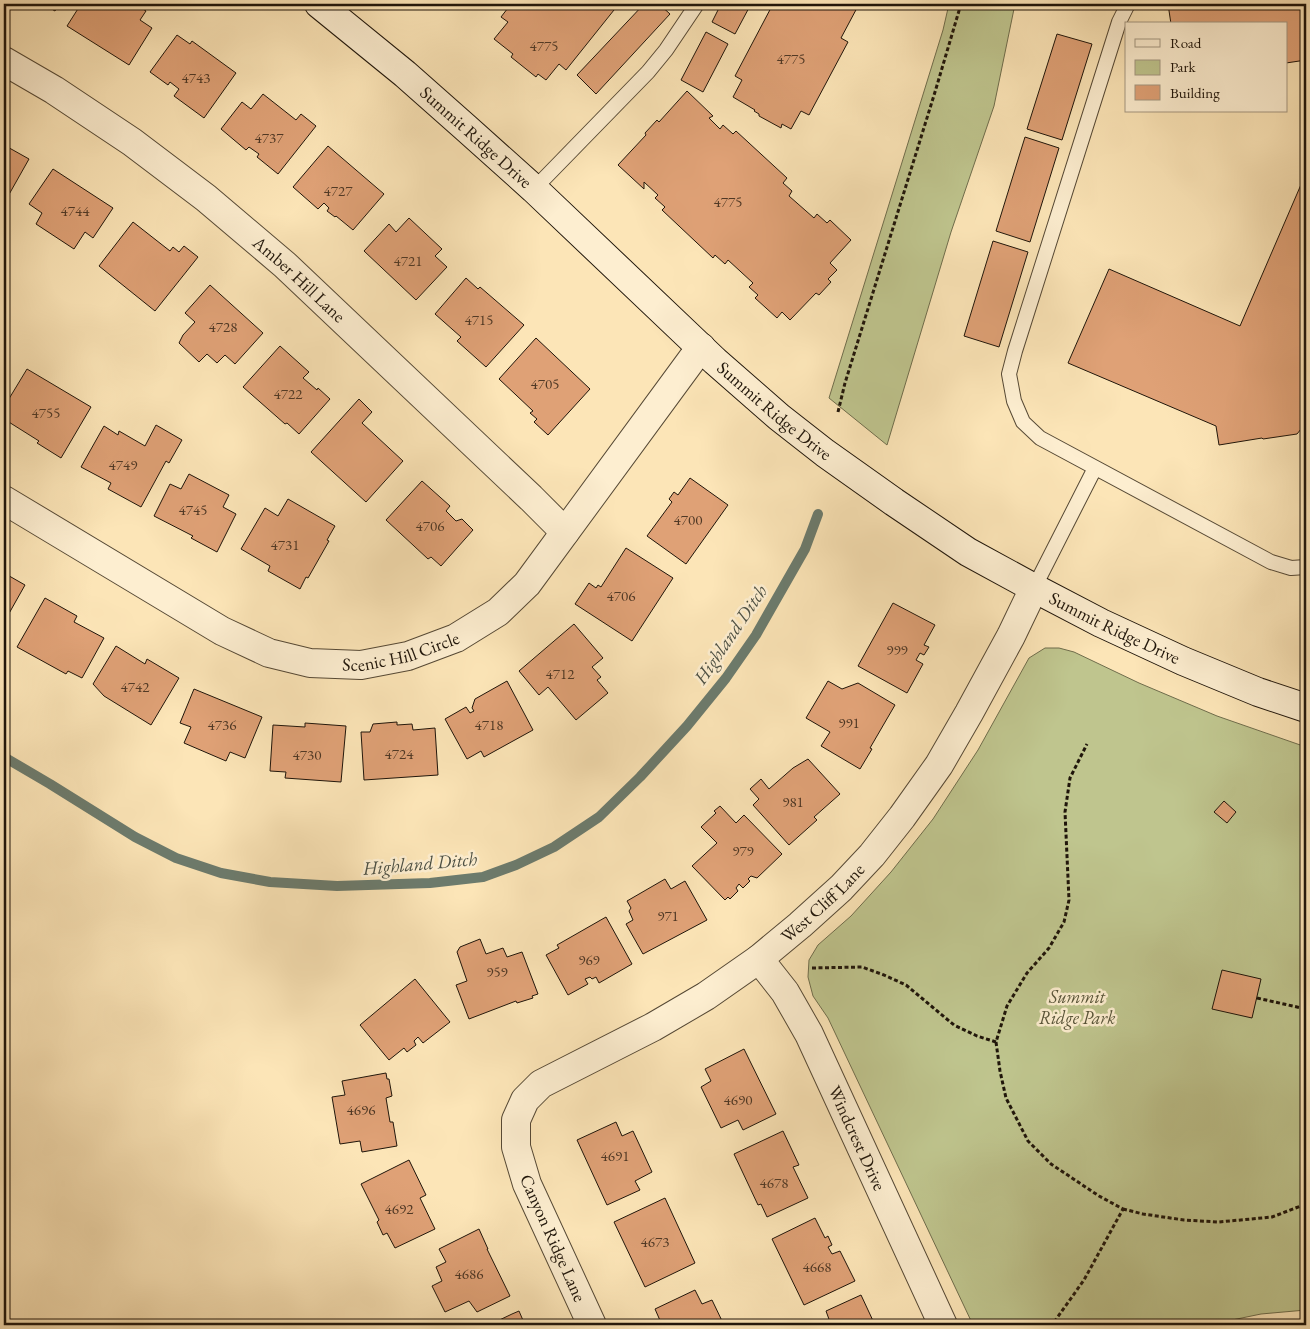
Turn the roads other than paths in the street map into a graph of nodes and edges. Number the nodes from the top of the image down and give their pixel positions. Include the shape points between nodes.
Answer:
1 (319, 4) edge
2 (697, 4) edge
3 (1128, 4) edge
4 (4, 61) edge
5 (534, 189) junction
6 (700, 347) junction
7 (1095, 468) junction
8 (4, 500) edge
9 (565, 532) junction
10 (1306, 567) edge
11 (1034, 588) junction
12 (1306, 708) edge
13 (758, 959) junction
14 (516, 1120) joint
15 (592, 1325) edge
16 (943, 1325) edge

1 - 5 street, Summit Ridge Drive via 405,74
2 - 5 lane via 648,72
3 - 7 lane via 1119,22 1010,374 1014,401 1023,422 1040,438
4 - 9 street, Amber Hill Lane via 132,142 206,198 285,265
5 - 6 street, Summit Ridge Drive
6 - 9 street, Scenic Hill Circle
6 - 11 street, Summit Ridge Drive via 824,453 968,552
7 - 10 lane via 1271,562 1291,568
7 - 11 lane
8 - 9 street, Scenic Hill Circle via 222,631 269,653 310,663 361,665 408,656 456,638 498,612 527,584
11 - 12 street, Summit Ridge Drive via 1184,662
11 - 13 street, West Cliff Lane via 965,720 939,765 902,817 841,888
13 - 14 street, West Cliff Lane via 706,996 660,1023 541,1084 525,1100
13 - 16 street, Windcrest Drive via 785,992 809,1034
14 - 15 street, Canyon Ridge Lane via 516,1147 527,1184

